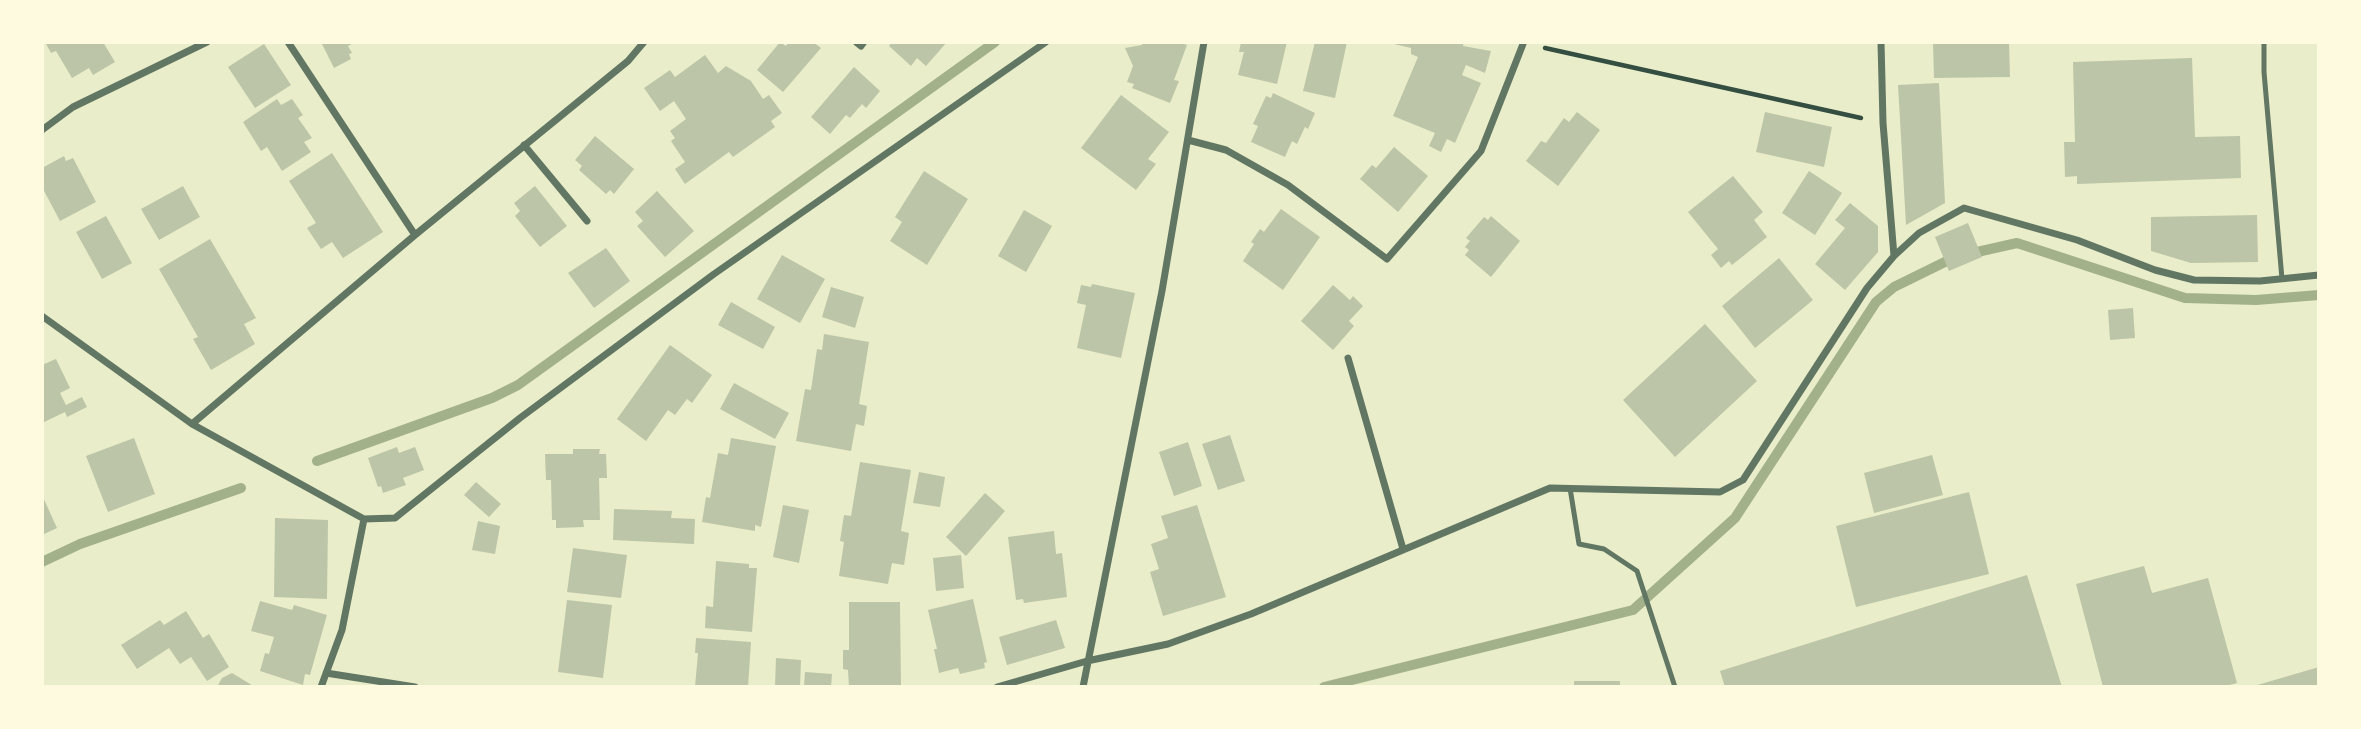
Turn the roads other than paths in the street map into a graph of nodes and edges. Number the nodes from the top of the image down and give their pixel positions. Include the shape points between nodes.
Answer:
1 (207, 42) edge
2 (288, 42) edge
3 (644, 42) edge
4 (856, 42) edge
5 (864, 42) edge
6 (1046, 42) edge
7 (1204, 42) edge
8 (1881, 42) edge
9 (2264, 42) edge
10 (1524, 44) road end
11 (42, 130) edge
12 (1188, 141) junction
13 (524, 145) junction
14 (587, 221) dead end
15 (415, 235) junction
16 (1894, 256) junction
17 (2319, 275) edge
18 (2282, 278) junction
19 (42, 316) edge
20 (1348, 358) dead end
21 (191, 424) junction
22 (1570, 488) junction
23 (364, 519) junction
24 (1404, 549) junction
25 (1087, 661) junction
26 (326, 673) junction
27 (321, 687) edge
28 (415, 687) edge
29 (997, 687) edge
30 (1083, 687) edge
31 (1675, 687) edge

1 - 11 street via 73,107
2 - 15 street
3 - 13 street via 628,61
4 - 5 street via 861,46
6 - 23 street via 714,274 395,518
7 - 12 street
8 - 16 street
9 - 18 lane
10 - 12 street via 1481,151 1388,259 1288,184 1226,150
12 - 25 street
13 - 14 street
13 - 15 street
15 - 21 street
16 - 18 street via 1919,233 1964,208 2194,280
16 - 22 street via 1867,288 1743,480 1720,492
17 - 18 street
19 - 21 street
20 - 24 street
21 - 23 street
22 - 24 street via 1550,488
22 - 31 lane via 1579,544 1604,549 1637,571
23 - 26 street via 342,630
24 - 25 street via 1168,644
25 - 29 street
25 - 30 street
26 - 27 street
26 - 28 street

